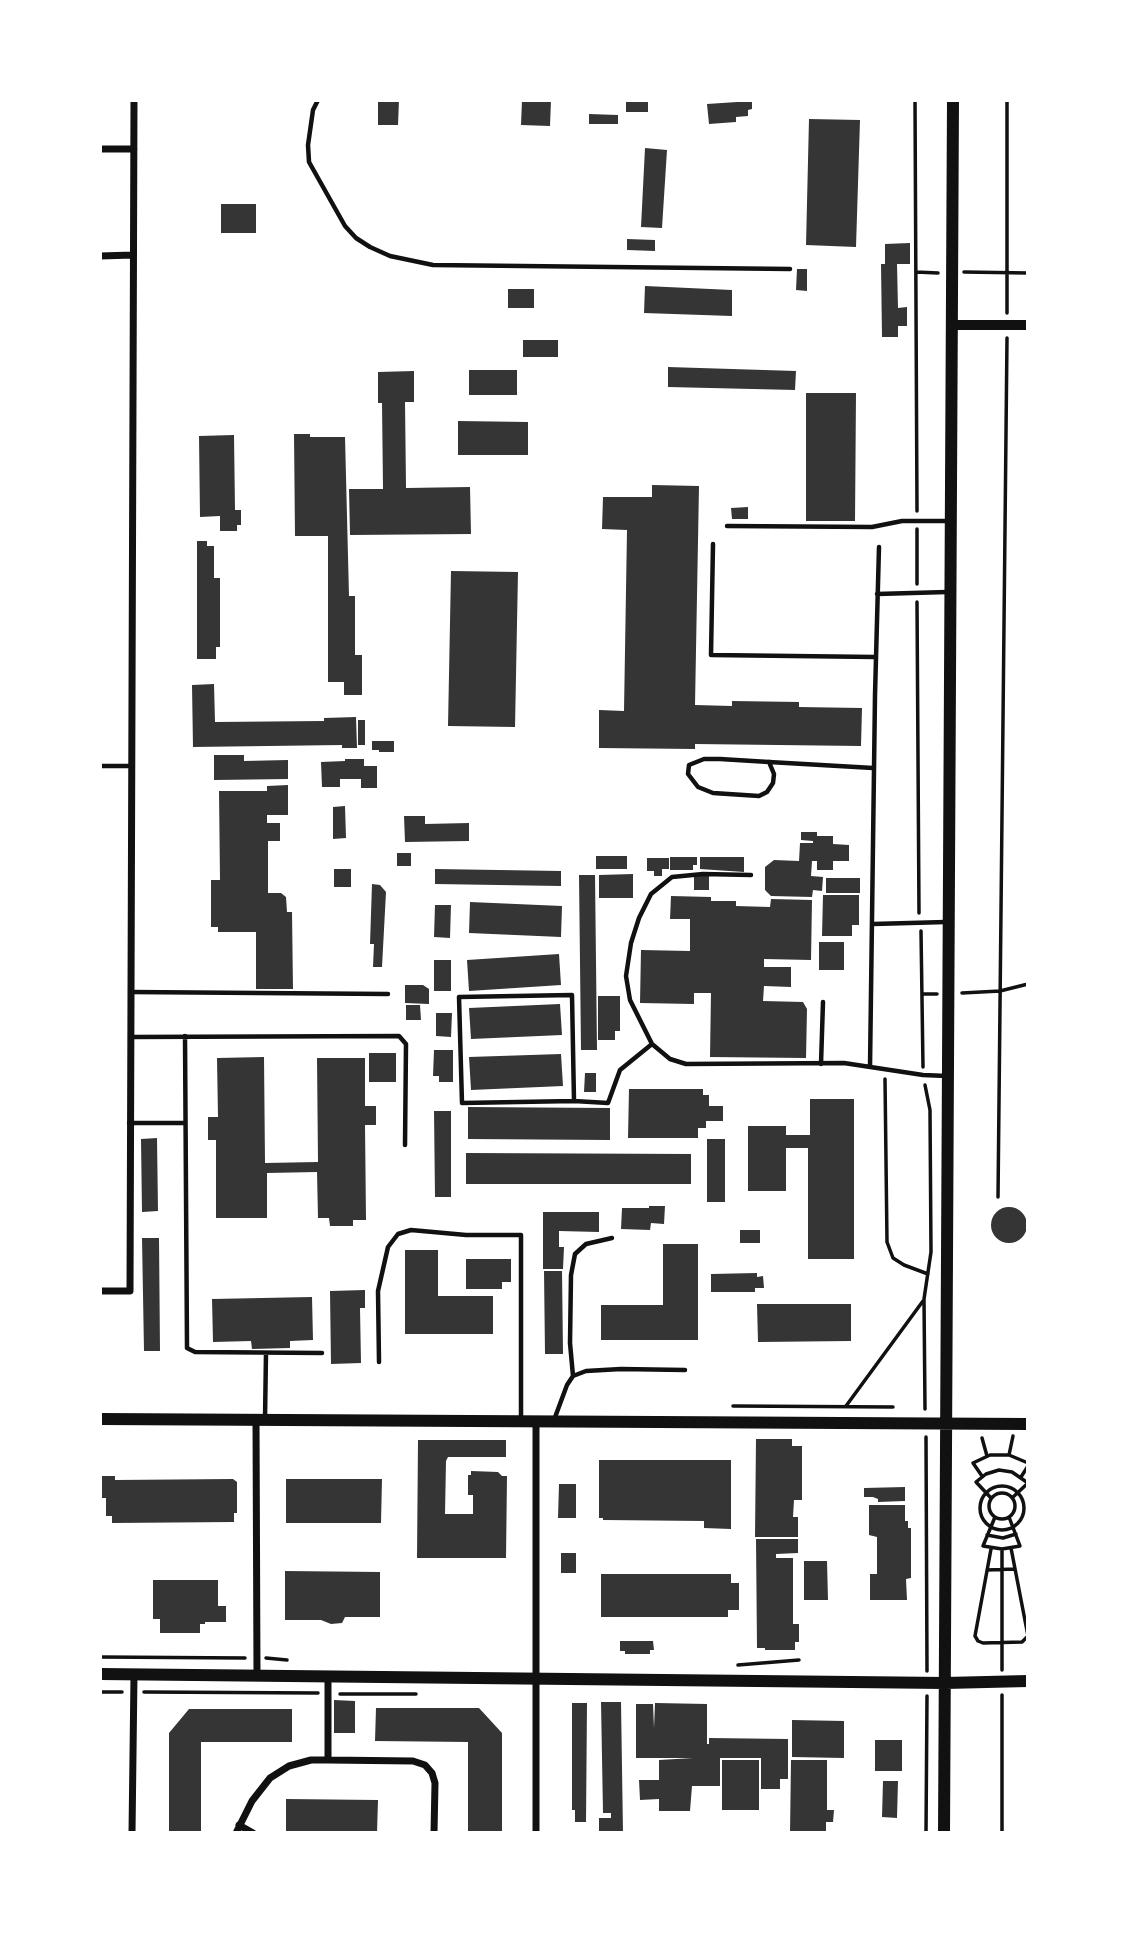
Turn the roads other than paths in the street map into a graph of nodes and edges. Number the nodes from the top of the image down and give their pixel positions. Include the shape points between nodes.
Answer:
1 (134, 100) edge
2 (318, 100) edge
3 (953, 100) edge
4 (100, 149) edge
5 (134, 149) junction
6 (133, 255) junction
7 (100, 256) edge
8 (790, 269) dead end
9 (953, 325) junction
10 (1028, 325) edge
11 (952, 522) junction
12 (727, 526) dead end
13 (713, 544) dead end
14 (879, 547) dead end
15 (951, 592) junction
16 (877, 594) junction
17 (876, 657) junction
18 (769, 762) junction
19 (100, 766) edge
20 (131, 766) junction
21 (873, 768) junction
22 (751, 875) dead end
23 (949, 922) junction
24 (873, 924) junction
25 (130, 992) junction
26 (388, 994) dead end
27 (823, 1002) dead end
28 (185, 1036) junction
29 (129, 1037) junction
30 (652, 1044) junction
31 (821, 1064) junction
32 (870, 1067) junction
33 (948, 1076) junction
34 (574, 1101) junction
35 (129, 1123) junction
36 (185, 1123) junction
37 (405, 1145) dead end
38 (612, 1238) dead end
39 (100, 1291) edge
40 (266, 1353) junction
41 (322, 1353) dead end
42 (379, 1362) dead end
43 (685, 1370) dead end
44 (573, 1376) junction
45 (100, 1419) edge
46 (261, 1420) junction
47 (521, 1421) junction
48 (536, 1421) junction
49 (554, 1421) junction
50 (945, 1423) junction
51 (1028, 1424) edge
52 (100, 1674) edge
53 (134, 1675) junction
54 (257, 1676) junction
55 (328, 1676) junction
56 (536, 1679) junction
57 (1028, 1681) edge
58 (944, 1683) junction
59 (328, 1760) junction
60 (239, 1825) junction
61 (132, 1833) edge
62 (236, 1833) edge
63 (253, 1833) edge
64 (434, 1833) edge
65 (536, 1833) edge
66 (944, 1833) edge

1 - 5 street
2 - 8 lane via 313,110 309,162 345,226 370,247 390,256 433,265
3 - 9 main road
4 - 5 street
5 - 6 street
6 - 7 street
6 - 20 street
9 - 10 street
9 - 11 main road
11 - 12 lane via 902,521 872,527
11 - 15 main road
13 - 17 lane via 711,655
14 - 16 lane
15 - 16 lane
15 - 23 main road
16 - 17 lane
17 - 21 lane
18 - 18 lane via 704,760 689,765 688,774 698,787 713,793 759,796 773,783
18 - 21 lane
19 - 20 lane
20 - 25 street
21 - 24 lane
22 - 30 lane via 672,877 651,894 631,943 626,975 629,1000
23 - 24 lane
23 - 33 main road
24 - 32 lane
25 - 26 lane
25 - 29 street
27 - 31 lane
28 - 29 lane
28 - 36 lane
28 - 37 lane via 399,1036 406,1044
29 - 35 street
30 - 31 lane via 685,1064
30 - 34 lane via 620,1070 608,1103
31 - 32 lane
32 - 33 lane
33 - 50 main road
34 - 34 lane via 462,1103 459,997 572,995
35 - 36 lane
35 - 39 street via 130,1291
36 - 40 lane via 187,1348
38 - 44 lane via 586,1244 575,1254 571,1275
40 - 41 lane
40 - 46 lane
42 - 47 lane via 378,1291 388,1247 398,1234 411,1230 521,1235
43 - 44 lane via 621,1369
44 - 49 lane
45 - 46 main road
46 - 47 main road
46 - 54 street
47 - 48 main road
48 - 49 main road
48 - 56 street
49 - 50 main road
50 - 51 main road
50 - 58 main road
52 - 53 main road
53 - 54 main road
53 - 61 street
54 - 55 main road
55 - 56 main road
55 - 59 street
56 - 58 main road
56 - 65 street
57 - 58 main road
58 - 66 main road
59 - 60 street via 289,1766 270,1777
59 - 64 street via 425,1765 435,1783
60 - 62 street
60 - 63 street

